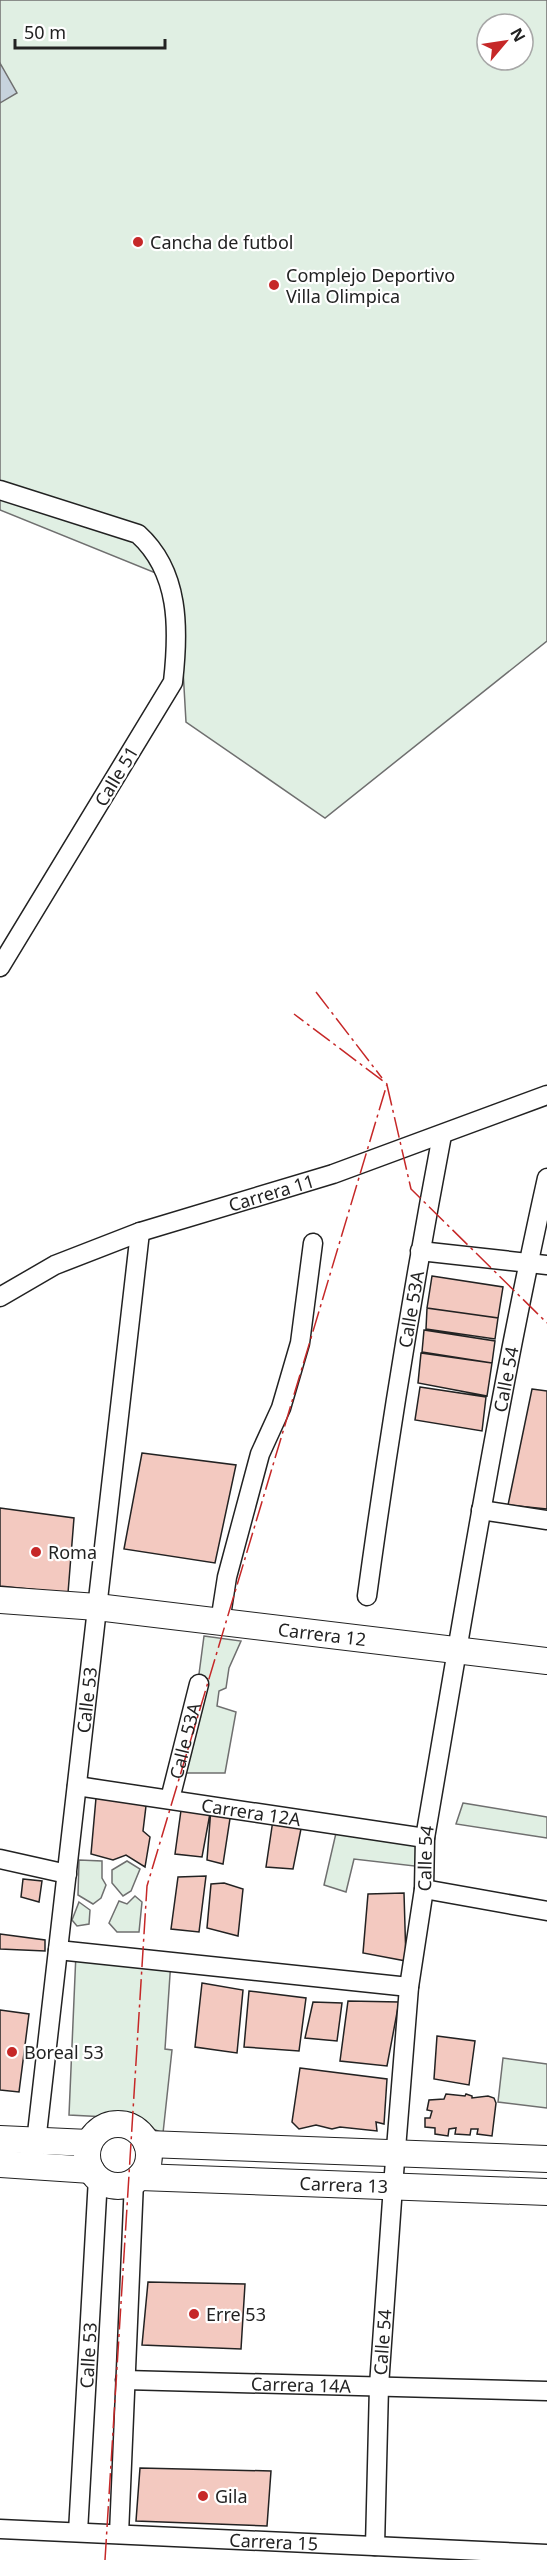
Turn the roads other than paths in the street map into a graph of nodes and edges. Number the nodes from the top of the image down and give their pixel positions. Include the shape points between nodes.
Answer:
1 (0, 490) edge
2 (0, 967) edge
3 (547, 1095) edge
4 (442, 1135) junction
5 (547, 1178) edge
6 (140, 1232) junction
7 (313, 1243) dead end
8 (420, 1251) junction
9 (528, 1263) junction
10 (547, 1265) edge
11 (0, 1297) edge
12 (480, 1510) junction
13 (547, 1520) edge
14 (367, 1596) dead end
15 (0, 1600) edge
16 (97, 1607) junction
17 (220, 1622) junction
18 (458, 1650) junction
19 (547, 1661) edge
20 (199, 1684) dead end
21 (76, 1786) junction
22 (170, 1799) junction
23 (425, 1838) junction
24 (0, 1859) edge
25 (67, 1874) junction
26 (424, 1889) junction
27 (547, 1911) edge
28 (58, 1950) junction
29 (409, 1987) junction
30 (0, 2139) edge
31 (36, 2141) junction
32 (89, 2143) junction
33 (147, 2144) junction
34 (397, 2153) junction
35 (547, 2159) edge
36 (0, 2164) edge
37 (33, 2166) junction
38 (94, 2174) junction
39 (137, 2179) junction
40 (393, 2186) junction
41 (547, 2192) edge
42 (125, 2380) junction
43 (379, 2386) junction
44 (547, 2391) edge
45 (0, 2529) edge
46 (78, 2532) junction
47 (119, 2534) junction
48 (375, 2546) junction
49 (547, 2554) edge

1 - 2 street, Calle 51 via 138,534 153,547 165,570 175,609 177,641 172,682
3 - 4 street, Carrera 11
4 - 6 street, Carrera 11 via 333,1174
4 - 8 street, Calle 53A
5 - 9 street, Calle 54
6 - 11 street, Carrera 11 via 55,1265
6 - 16 street, Calle 53
7 - 17 street via 300,1343 281,1408 260,1454 227,1577
8 - 9 street
8 - 14 street, Calle 53A
9 - 10 street
9 - 12 street, Calle 54
12 - 13 street
12 - 18 street, Calle 54
15 - 16 street, Carrera 12
16 - 17 street, Carrera 12
16 - 21 street, Calle 53
17 - 18 street, Carrera 12
18 - 19 street, Carrera 12
18 - 23 street, Calle 54
20 - 22 street, Calle 53A
21 - 22 street, Carrera 12A
21 - 25 street, Calle 53
22 - 23 street, Carrera 12A
23 - 26 street, Calle 54
24 - 25 street
25 - 28 street, Calle 53
26 - 27 street
26 - 29 street, Calle 54
28 - 29 street
28 - 31 street, Calle 53
29 - 34 street, Calle 54
30 - 31 street
31 - 32 street
31 - 37 street, Calle 53
32 - 33 street via 103,2128 113,2124 134,2128
32 - 38 street via 87,2152
33 - 34 street, Carrera 13
33 - 39 street via 146,2167
34 - 35 street, Carrera 13
34 - 40 street, Calle 54
36 - 37 street
37 - 38 street
38 - 39 street via 116,2186
38 - 46 street, Calle 53
39 - 40 street, Carrera 13
39 - 42 street
40 - 41 street, Carrera 13
40 - 43 street, Calle 54
42 - 43 street, Carrera 14A
42 - 47 street
43 - 44 street, Carrera 14A
43 - 48 street, Calle 54
45 - 46 street, Carrera 15
46 - 47 street, Carrera 15
47 - 48 street, Carrera 15
48 - 49 street, Carrera 15

